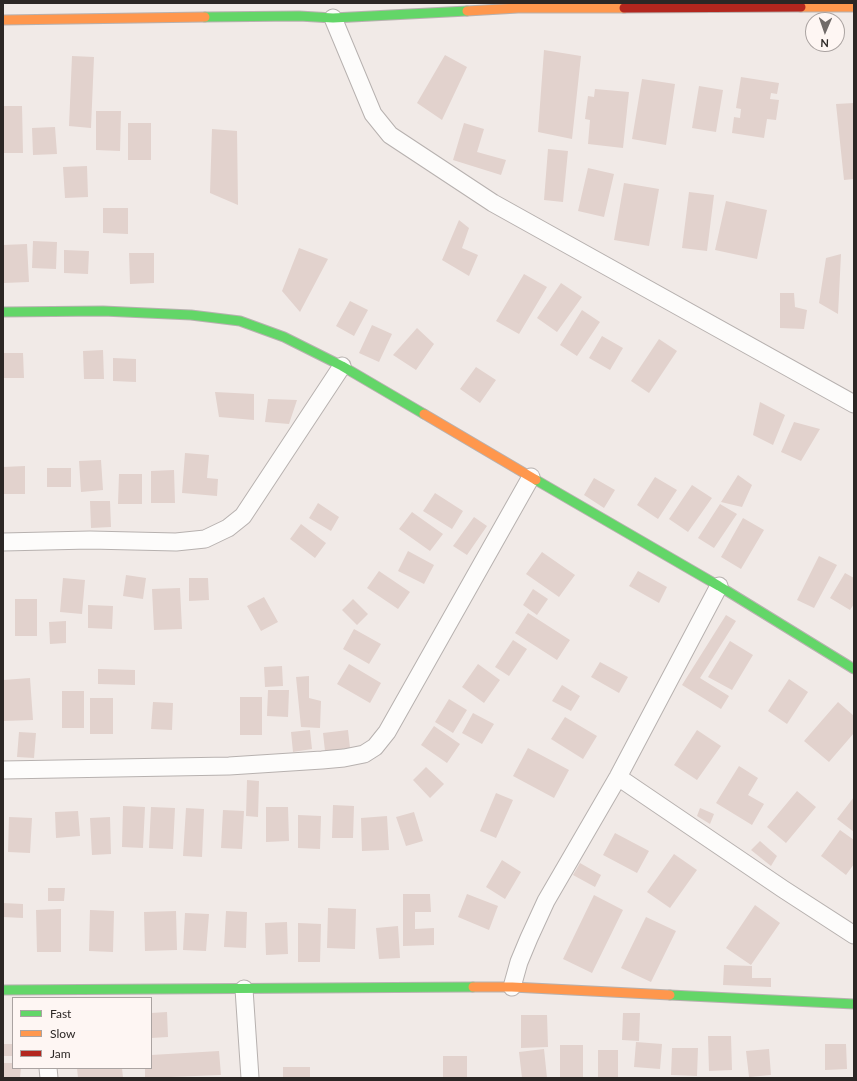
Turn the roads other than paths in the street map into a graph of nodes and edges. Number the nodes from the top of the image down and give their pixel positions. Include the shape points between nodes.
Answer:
1 (518, 6) edge
2 (854, 7) edge
3 (298, 10) edge
4 (333, 18) junction
5 (3, 20) edge
6 (3, 312) edge
7 (342, 366) junction
8 (851, 398) edge
9 (532, 477) junction
10 (3, 542) edge
11 (719, 586) junction
12 (854, 669) edge
13 (3, 770) edge
14 (618, 777) junction
15 (854, 935) edge
16 (512, 987) junction
17 (244, 989) junction
18 (3, 990) edge
19 (41, 994) edge
20 (854, 1004) edge
21 (250, 1078) edge

1 - 2 street
1 - 4 street
3 - 4 street
3 - 5 street
4 - 8 street via 373,114 390,135 493,203
6 - 7 street via 103,311 191,315 240,321 284,337
7 - 9 street
7 - 10 street via 243,516 228,528 205,539 176,542
9 - 11 street
9 - 13 street via 387,732 376,747 364,754 322,760 229,766
11 - 12 street
11 - 14 street
14 - 15 street
14 - 16 street via 546,900 519,962
16 - 17 street
16 - 20 street
17 - 19 street
17 - 21 street
18 - 19 street

